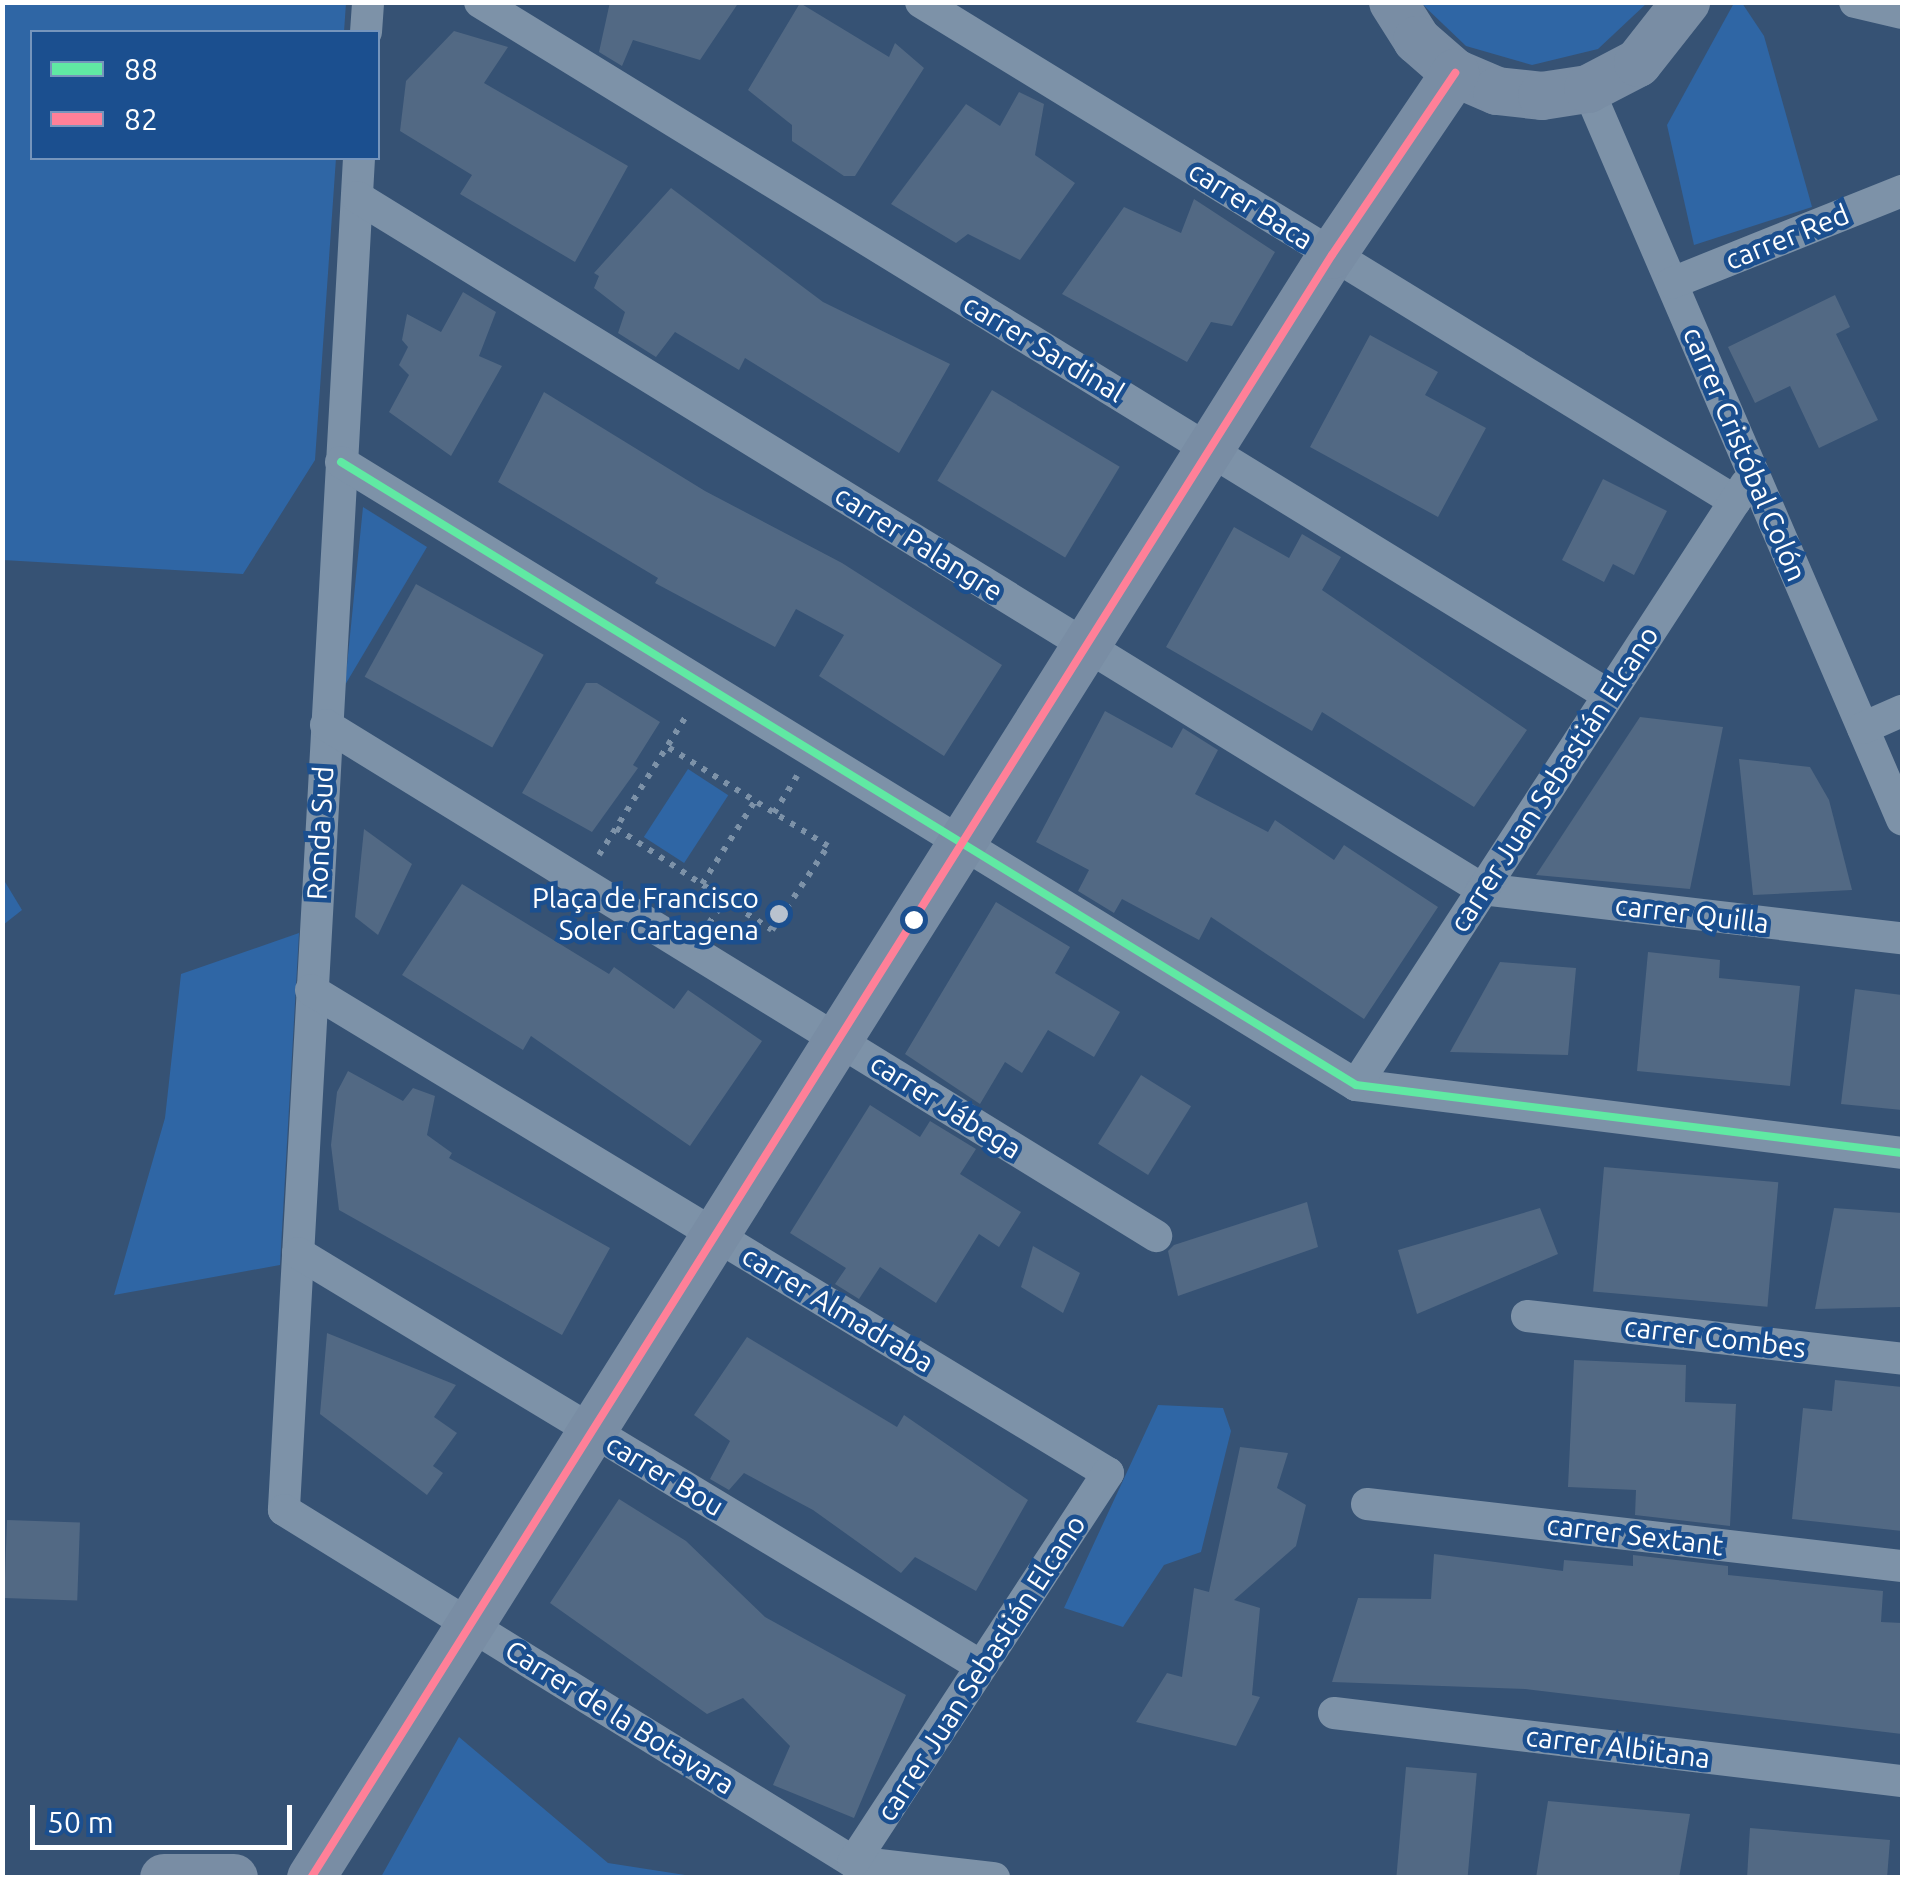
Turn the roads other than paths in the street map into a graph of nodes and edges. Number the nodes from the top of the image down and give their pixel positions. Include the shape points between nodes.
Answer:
1 (368, 2) edge
2 (480, 2) edge
3 (921, 2) edge
4 (1393, 2) edge
5 (1686, 2) edge
6 (1855, 2) edge
7 (1902, 13) edge
8 (366, 30) edge
9 (1455, 73) junction
10 (1588, 89) junction
11 (359, 160) edge
12 (1902, 192) edge
13 (357, 197) junction
14 (1332, 255) junction
15 (1672, 283) junction
16 (1211, 450) junction
17 (341, 462) junction
18 (1753, 473) junction
19 (1735, 501) junction
20 (1087, 646) junction
21 (1608, 695) junction
22 (1902, 711) edge
23 (326, 725) junction
24 (1863, 728) junction
25 (1902, 819) edge
26 (963, 843) junction
27 (1482, 890) junction
28 (1902, 938) edge
29 (311, 990) junction
30 (839, 1040) junction
31 (1356, 1084) junction
32 (1902, 1153) edge
33 (716, 1234) junction
34 (1156, 1236) dead end
35 (298, 1253) junction
36 (1527, 1316) dead end
37 (1902, 1358) edge
38 (592, 1431) junction
39 (1108, 1474) joint
40 (1367, 1504) dead end
41 (284, 1510) joint
42 (1902, 1566) edge
43 (470, 1625) junction
44 (981, 1666) junction
45 (1334, 1712) dead end
46 (1902, 1781) edge
47 (853, 1862) junction
48 (164, 1878) edge
49 (234, 1878) edge
50 (311, 1878) edge
51 (994, 1878) edge

1 - 8 street
2 - 16 street, carrer Sardinal
3 - 14 street, carrer Baca
4 - 9 street via 1418,40
5 - 10 street via 1638,63
6 - 7 street
9 - 10 street via 1520,95
9 - 14 street
10 - 15 street, carrer Cristóbal Colón
11 - 13 street, Ronda Sud
12 - 15 street, carrer Red
13 - 17 street, Ronda Sud
13 - 20 street, carrer Palangre
14 - 16 street
14 - 19 street, carrer Baca
15 - 18 street, carrer Cristóbal Colón
16 - 20 street
16 - 21 street, carrer Sardinal
17 - 23 street, Ronda Sud
17 - 26 street
18 - 19 street, carrer Juan Sebastián Elcano
18 - 24 street, carrer Cristóbal Colón
19 - 21 street, carrer Juan Sebastián Elcano
20 - 26 street
20 - 27 street, carrer Palangre
21 - 27 street, carrer Juan Sebastián Elcano
22 - 24 street
23 - 29 street, Ronda Sud
23 - 30 street, carrer Jábega
24 - 25 street, carrer Cristóbal Colón
26 - 30 street
26 - 31 street
27 - 28 street, carrer Quilla
27 - 31 street, carrer Juan Sebastián Elcano
29 - 33 street, carrer Almadraba
29 - 35 street, Ronda Sud
30 - 33 street
30 - 34 street, carrer Jábega
31 - 32 street
33 - 38 street
33 - 39 street, carrer Almadraba
35 - 38 street, carrer Bou
35 - 41 street, Ronda Sud
36 - 37 street, carrer Combes
38 - 43 street
38 - 44 street, carrer Bou
39 - 44 street, carrer Juan Sebastián Elcano
40 - 42 street, carrer Sextant
41 - 43 street, Carrer de la Botavara
43 - 47 street, Carrer de la Botavara
43 - 50 street
44 - 47 street, carrer Juan Sebastián Elcano
45 - 46 street, carrer Albitana
47 - 51 street
48 - 49 street

